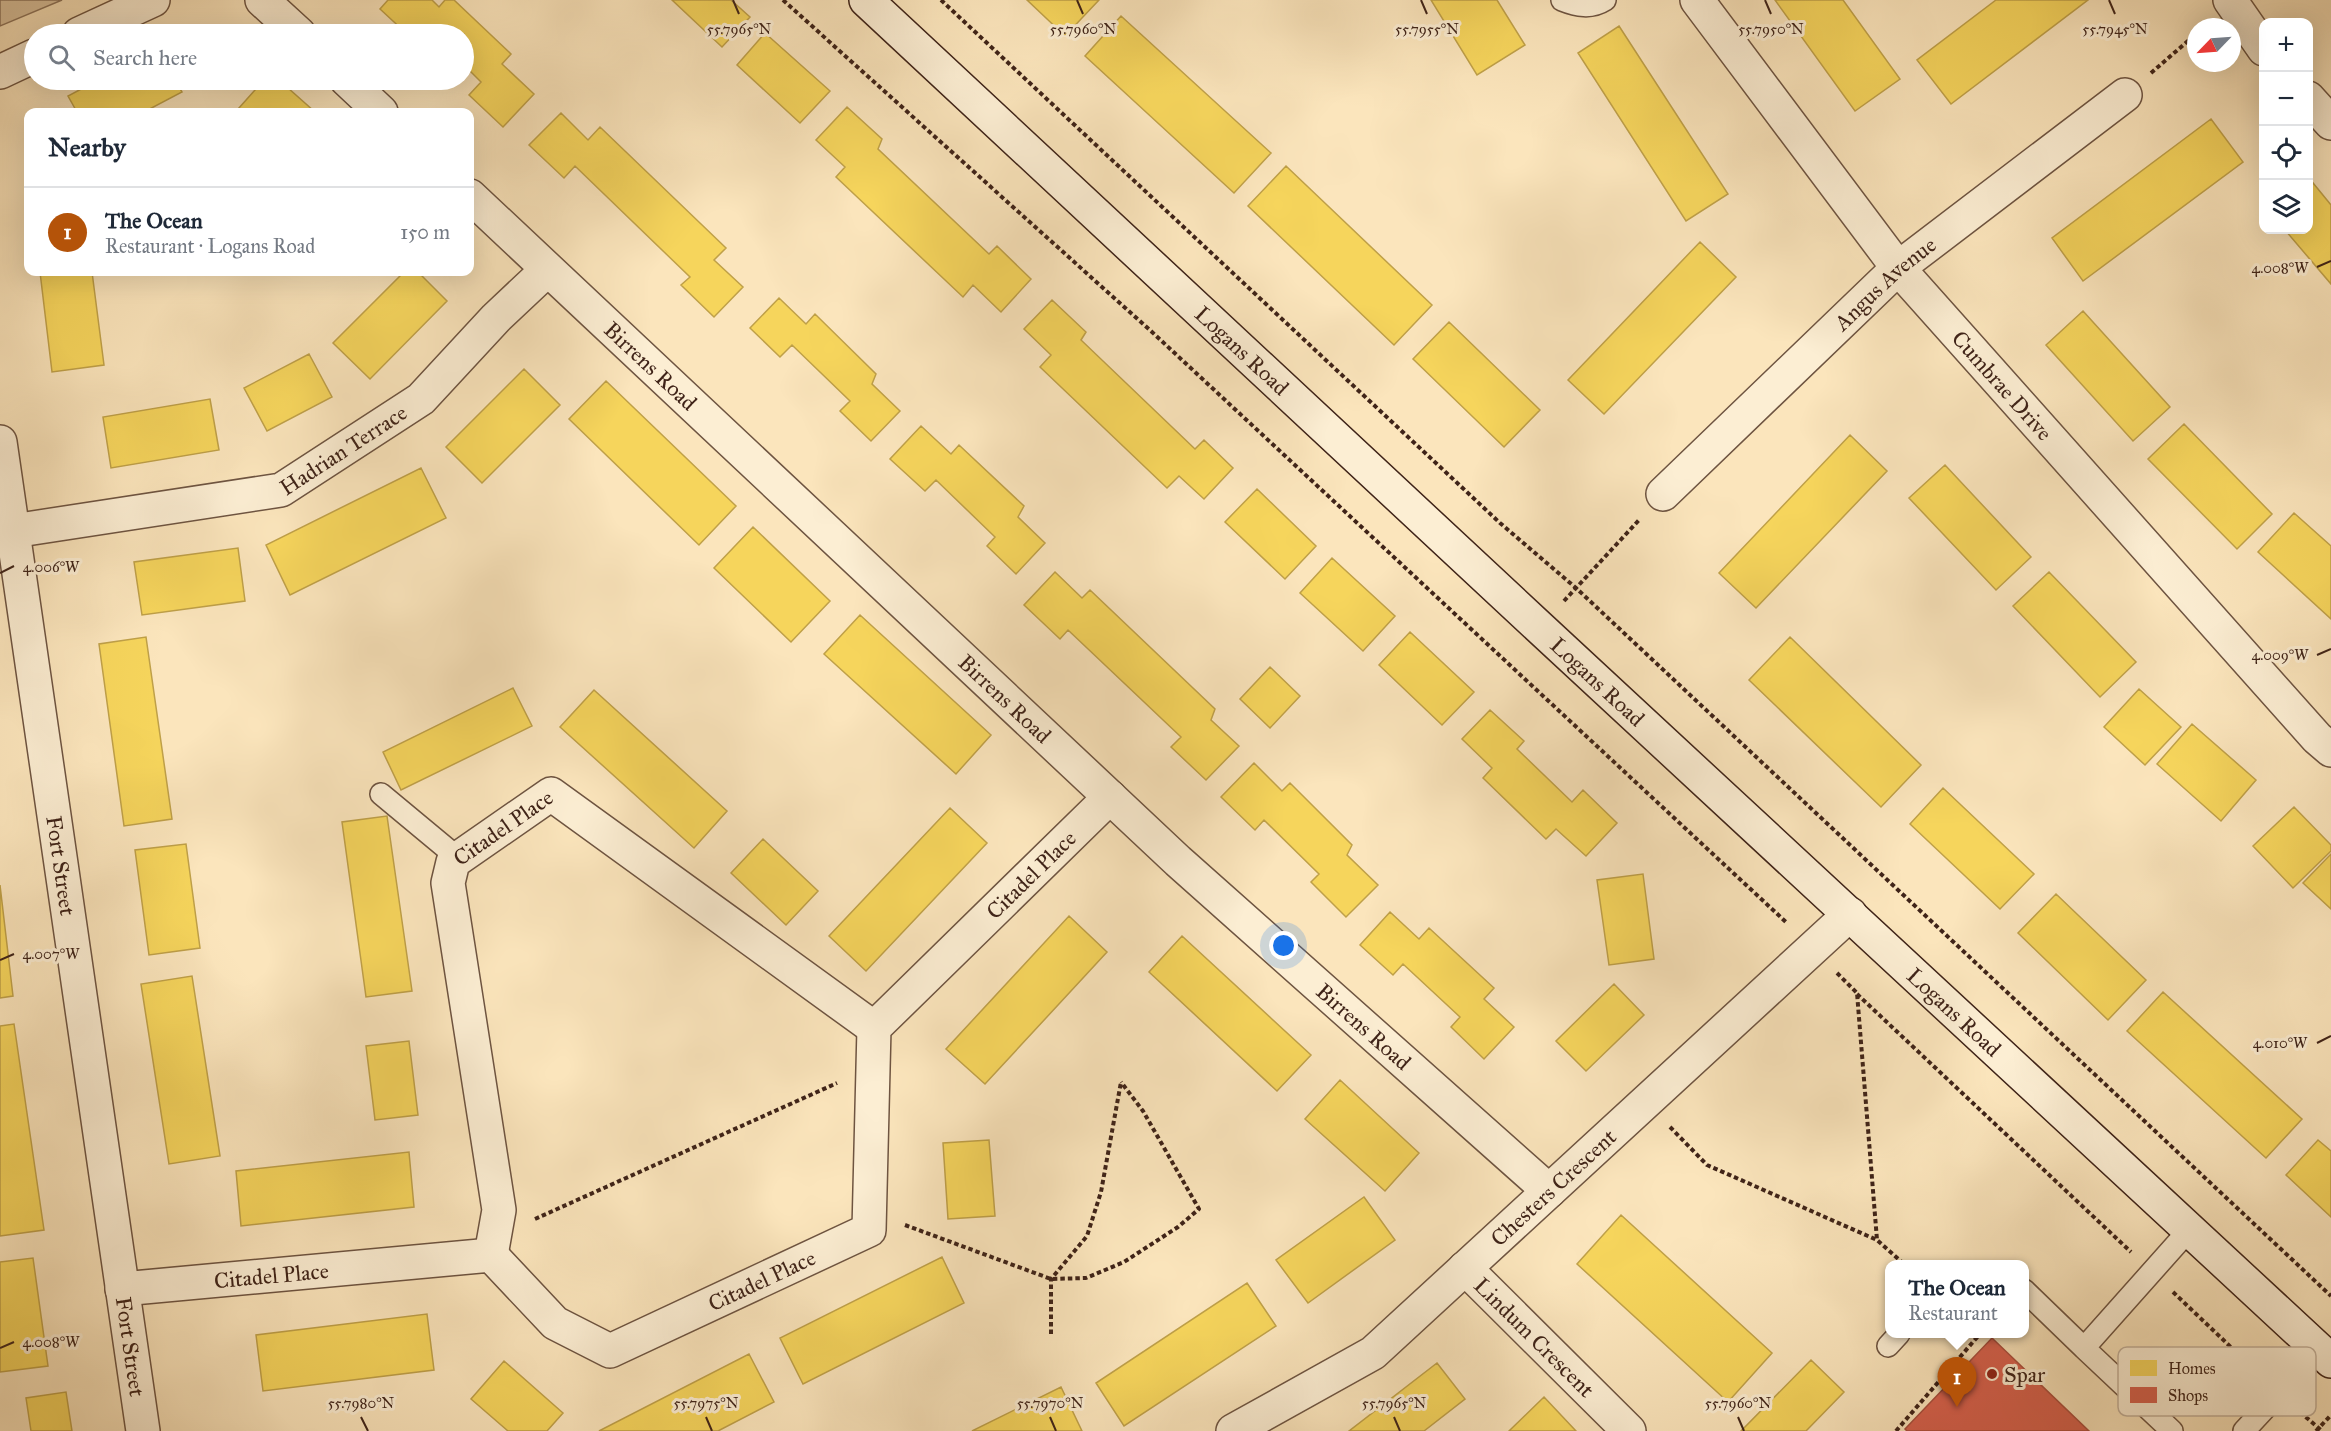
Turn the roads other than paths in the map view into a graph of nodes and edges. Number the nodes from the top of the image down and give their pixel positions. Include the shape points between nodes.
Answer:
1 (153, 0) edge
2 (262, 0) edge
3 (866, 0) edge
4 (1562, 0) edge
5 (1605, 0) edge
6 (1698, 0) edge
7 (2230, 0) edge
8 (101, 24) edge
9 (288, 24) edge
10 (2259, 42) edge
11 (24, 61) edge
12 (0, 72) edge
13 (357, 90) edge
14 (2125, 96) road end
15 (2313, 103) edge
16 (377, 108) edge
17 (2331, 123) edge
18 (474, 200) edge
19 (1898, 268) junction
20 (548, 270) junction
21 (0, 442) edge
22 (1663, 494) road end
23 (13, 531) junction
24 (2331, 750) edge
25 (381, 794) dead end
26 (1110, 797) junction
27 (458, 858) junction
28 (1850, 914) junction
29 (874, 1028) junction
30 (1549, 1191) junction
31 (2189, 1230) junction
32 (491, 1256) junction
33 (1465, 1268) junction
34 (122, 1289) junction
35 (2029, 1294) edge
36 (2084, 1348) junction
37 (2325, 1355) edge
38 (2118, 1380) edge
39 (2156, 1416) edge
40 (2258, 1416) edge
41 (142, 1431) edge
42 (1233, 1431) edge
43 (1629, 1431) edge
44 (2172, 1431) edge
45 (2244, 1431) edge

1 - 8 street
2 - 9 street
3 - 28 street, Logans Road
4 - 5 lane via 1577,6 1597,5
6 - 19 street, Cumbrae Drive
7 - 10 street
11 - 12 street
13 - 16 street
14 - 19 street, Angus Avenue
15 - 17 street
18 - 20 street, Birrens Road
19 - 22 street, Angus Avenue
19 - 24 street, Cumbrae Drive
20 - 23 street, Hadrian Terrace via 496,318 421,399 281,490
20 - 26 street, Birrens Road
21 - 23 street, Fort Street
23 - 34 street, Fort Street
25 - 27 lane
26 - 29 street, Citadel Place
26 - 30 street, Birrens Road
27 - 29 street, Citadel Place via 551,794
27 - 32 street, Citadel Place via 453,862 448,884 499,1210
28 - 30 street, Chesters Crescent
28 - 31 street, Logans Road
29 - 32 street, Citadel Place via 869,1230 610,1351 555,1323
30 - 33 street, Chesters Crescent
31 - 36 lane
31 - 37 street, Logans Road
32 - 34 street, Citadel Place
33 - 42 street, Chesters Crescent via 1373,1353
33 - 43 street, Lindum Crescent
34 - 41 street, Fort Street
35 - 36 lane
36 - 38 lane
39 - 44 lane
40 - 45 lane

